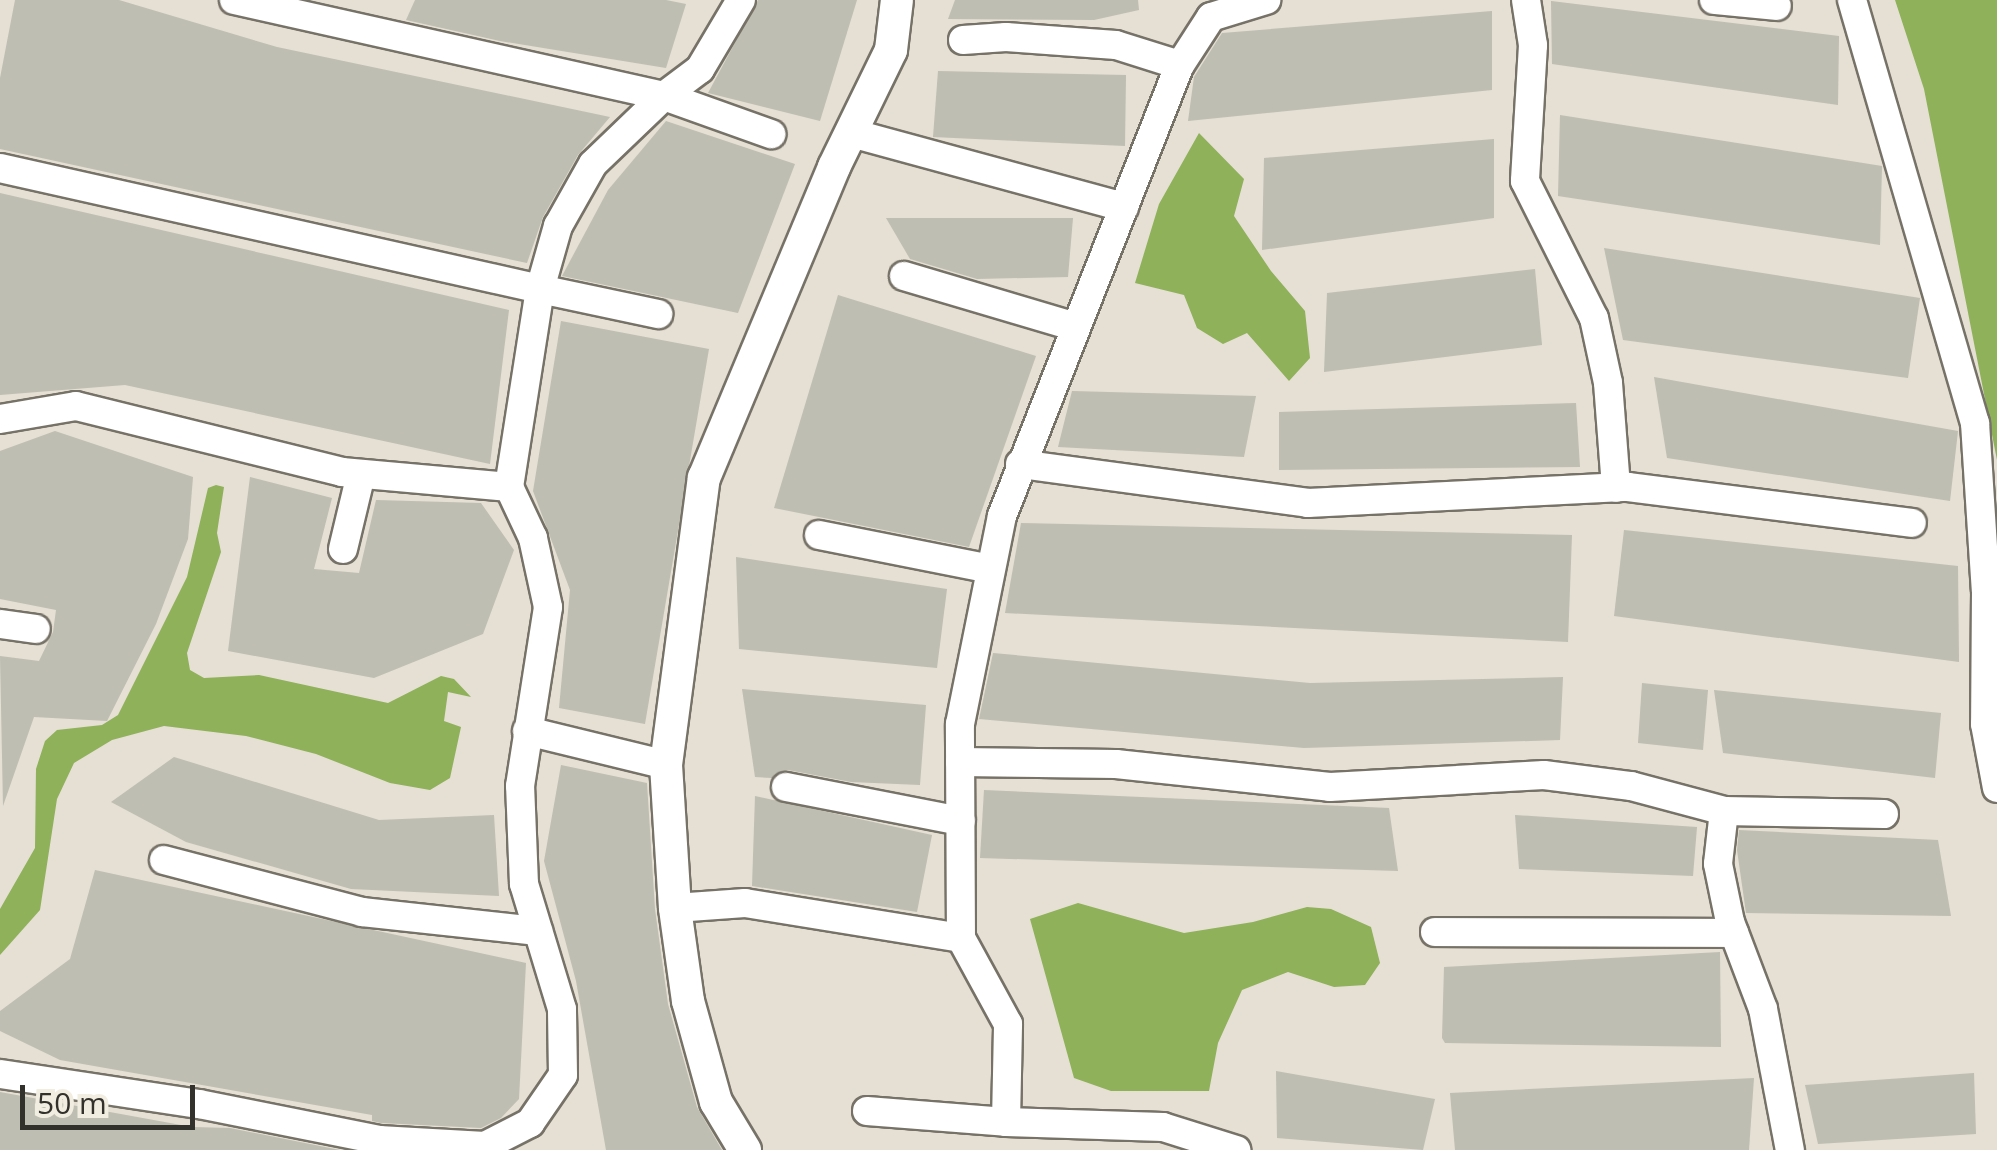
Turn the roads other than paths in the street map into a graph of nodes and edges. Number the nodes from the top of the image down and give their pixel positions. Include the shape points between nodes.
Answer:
1 (234, 0) edge
2 (742, 0) edge
3 (897, 0) edge
4 (1266, 0) edge
5 (1526, 0) edge
6 (1714, 0) edge
7 (1852, 0) edge
8 (1777, 6) dead end
9 (963, 40) dead end
10 (1180, 65) junction
11 (664, 96) junction
12 (851, 133) junction
13 (770, 134) dead end
14 (0, 168) edge
15 (1124, 207) junction
16 (904, 276) dead end
17 (540, 289) junction
18 (658, 314) dead end
19 (1076, 327) junction
20 (0, 419) edge
21 (1020, 464) junction
22 (361, 474) junction
23 (509, 488) junction
24 (1616, 488) junction
25 (1912, 523) dead end
26 (819, 534) dead end
27 (343, 549) dead end
28 (990, 569) junction
29 (0, 624) edge
30 (36, 629) dead end
31 (528, 731) junction
32 (960, 762) junction
33 (666, 765) junction
34 (786, 787) dead end
35 (1997, 788) edge
36 (1724, 811) junction
37 (1884, 814) dead end
38 (960, 821) junction
39 (164, 860) dead end
40 (674, 908) junction
41 (538, 931) junction
42 (1435, 932) dead end
43 (1734, 932) junction
44 (962, 938) junction
45 (0, 1074) edge
46 (867, 1110) dead end
47 (1006, 1122) junction
48 (745, 1150) edge
49 (1236, 1150) edge
50 (1790, 1150) edge

1 - 11 street
2 - 11 street via 700,70
3 - 12 street via 891,50
4 - 10 street via 1212,17
5 - 24 street via 1533,44 1525,181 1594,318 1608,383
6 - 8 street
7 - 35 street via 1975,423 1986,591 1985,724
9 - 10 street via 1116,46
10 - 15 street
11 - 13 street
11 - 17 street via 593,164 558,226
12 - 15 street
12 - 33 street via 704,478
14 - 17 street
15 - 19 street
16 - 19 street
17 - 18 street
17 - 23 street
19 - 21 street
20 - 22 street via 76,406
21 - 24 street via 1308,503
21 - 28 street
22 - 23 street
22 - 27 street
23 - 31 street via 533,538 548,607
24 - 25 street
26 - 28 street
28 - 32 street via 960,724
29 - 30 street
31 - 33 street
31 - 41 street via 520,786 524,884
32 - 36 street via 1116,764 1330,787 1544,775 1630,786
32 - 38 street
33 - 40 street
34 - 38 street
36 - 37 street
36 - 43 street via 1718,864
38 - 44 street
39 - 41 street via 362,912
40 - 44 street via 745,904
40 - 48 street via 688,1001 716,1102
41 - 45 street via 562,1009 564,1075 530,1123 485,1146 379,1140
42 - 43 street
43 - 50 street via 1763,1009
44 - 47 street via 1008,1024
46 - 47 street
47 - 49 street via 1164,1127

